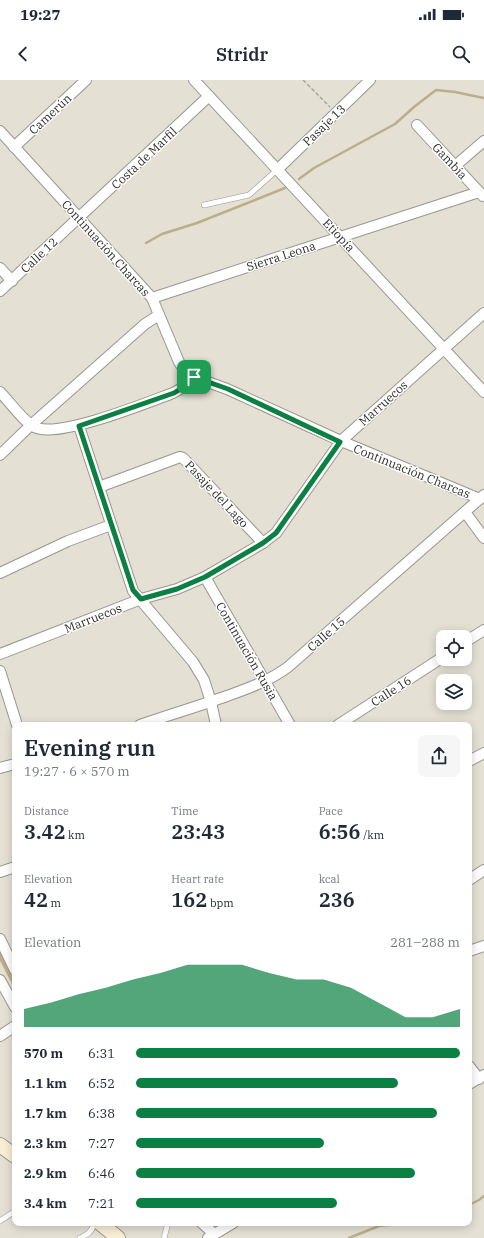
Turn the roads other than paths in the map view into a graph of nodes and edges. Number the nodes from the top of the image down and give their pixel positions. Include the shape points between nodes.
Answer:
1 (86, 80) edge
2 (194, 80) edge
3 (370, 80) edge
4 (209, 96) junction
5 (417, 125) dead end
6 (0, 131) edge
7 (484, 141) edge
8 (14, 147) junction
9 (455, 166) junction
10 (278, 169) junction
11 (482, 195) edge
12 (204, 205) dead end
13 (79, 219) junction
14 (340, 236) junction
15 (0, 268) edge
16 (12, 281) junction
17 (0, 291) edge
18 (152, 298) junction
19 (484, 313) edge
20 (159, 315) junction
21 (444, 348) junction
22 (194, 377) junction
23 (0, 392) edge
24 (484, 392) edge
25 (31, 425) junction
26 (79, 426) junction
27 (340, 442) junction
28 (0, 455) edge
29 (99, 487) junction
30 (482, 497) edge
31 (465, 512) junction
32 (111, 525) junction
33 (484, 538) edge
34 (263, 543) junction
35 (0, 573) edge
36 (205, 577) junction
37 (141, 599) junction
38 (484, 630) edge
39 (472, 638) edge
40 (0, 654) edge
41 (436, 662) edge
42 (0, 671) edge
43 (265, 682) junction
44 (211, 702) junction
45 (16, 722) edge
46 (149, 722) edge
47 (215, 722) edge
48 (288, 722) edge
49 (343, 722) edge
50 (484, 753) edge
51 (472, 759) edge
52 (12, 765) edge
53 (0, 768) edge
54 (12, 868) edge
55 (484, 870) edge
56 (0, 872) edge
57 (472, 878) edge
58 (0, 939) edge
59 (484, 946) edge
60 (472, 948) edge
61 (12, 964) edge
62 (0, 980) edge
63 (12, 1002) edge
64 (12, 1028) edge
65 (0, 1036) edge
66 (472, 1069) edge
67 (482, 1077) edge
68 (472, 1082) edge
69 (0, 1145) edge
70 (12, 1154) edge
71 (12, 1213) edge
72 (0, 1221) edge
73 (93, 1226) edge
74 (104, 1226) edge
75 (167, 1226) edge
76 (204, 1226) edge
77 (229, 1226) edge
78 (211, 1236) edge
79 (80, 1238) edge
80 (118, 1238) edge
81 (164, 1238) edge

1 - 8 street, Camerún
2 - 4 street, Etiopía
3 - 10 street, Pasaje 13
4 - 10 street, Etiopía
4 - 13 street, Costa de Marfil
5 - 9 street, Gambia
6 - 8 street, Continuación Charcas
7 - 9 street
8 - 13 street, Continuación Charcas
9 - 11 street, Gambia
10 - 12 lane via 249,195
10 - 14 street, Etiopía
11 - 14 street, Sierra Leona
13 - 16 street, Calle 12
13 - 18 street, Continuación Charcas
14 - 18 street, Sierra Leona
14 - 21 street, Etiopía
15 - 16 street
16 - 17 street, Calle 12
18 - 20 street, Continuación Charcas
19 - 21 street, Marruecos
20 - 22 street, Continuación Charcas via 178,362
20 - 25 street via 145,324
21 - 24 street, Etiopía
21 - 27 street, Marruecos
22 - 26 street via 174,393
22 - 27 street, Continuación Charcas via 228,389
23 - 25 street
25 - 26 street via 44,430
25 - 28 street
26 - 29 street
27 - 30 street, Continuación Charcas
27 - 34 street, Marruecos via 276,533
29 - 32 street
29 - 34 street, Pasaje del Lago via 183,458
30 - 31 street, Calle 15
31 - 33 street, Continuación Charcas
31 - 43 street, Calle 15 via 288,668
32 - 35 street via 68,541
32 - 37 street via 133,590
34 - 36 street, Marruecos
36 - 37 street, Marruecos via 177,589
36 - 43 street, Continuación Rusia
37 - 40 street, Marruecos
37 - 44 street via 193,662 204,680
38 - 39 street
41 - 49 street, Calle 16
42 - 45 street
43 - 44 street, Calle 15
43 - 48 street, Continuación Rusia
44 - 46 street, Calle 15
44 - 47 street
50 - 51 street
52 - 53 street
54 - 56 street
55 - 57 street
58 - 61 street
59 - 60 street
62 - 63 street
64 - 65 street
66 - 67 street
67 - 68 street
69 - 70 street
71 - 72 lane
73 - 79 lane via 88,1234
74 - 80 street
75 - 81 lane
76 - 78 street
77 - 78 street

